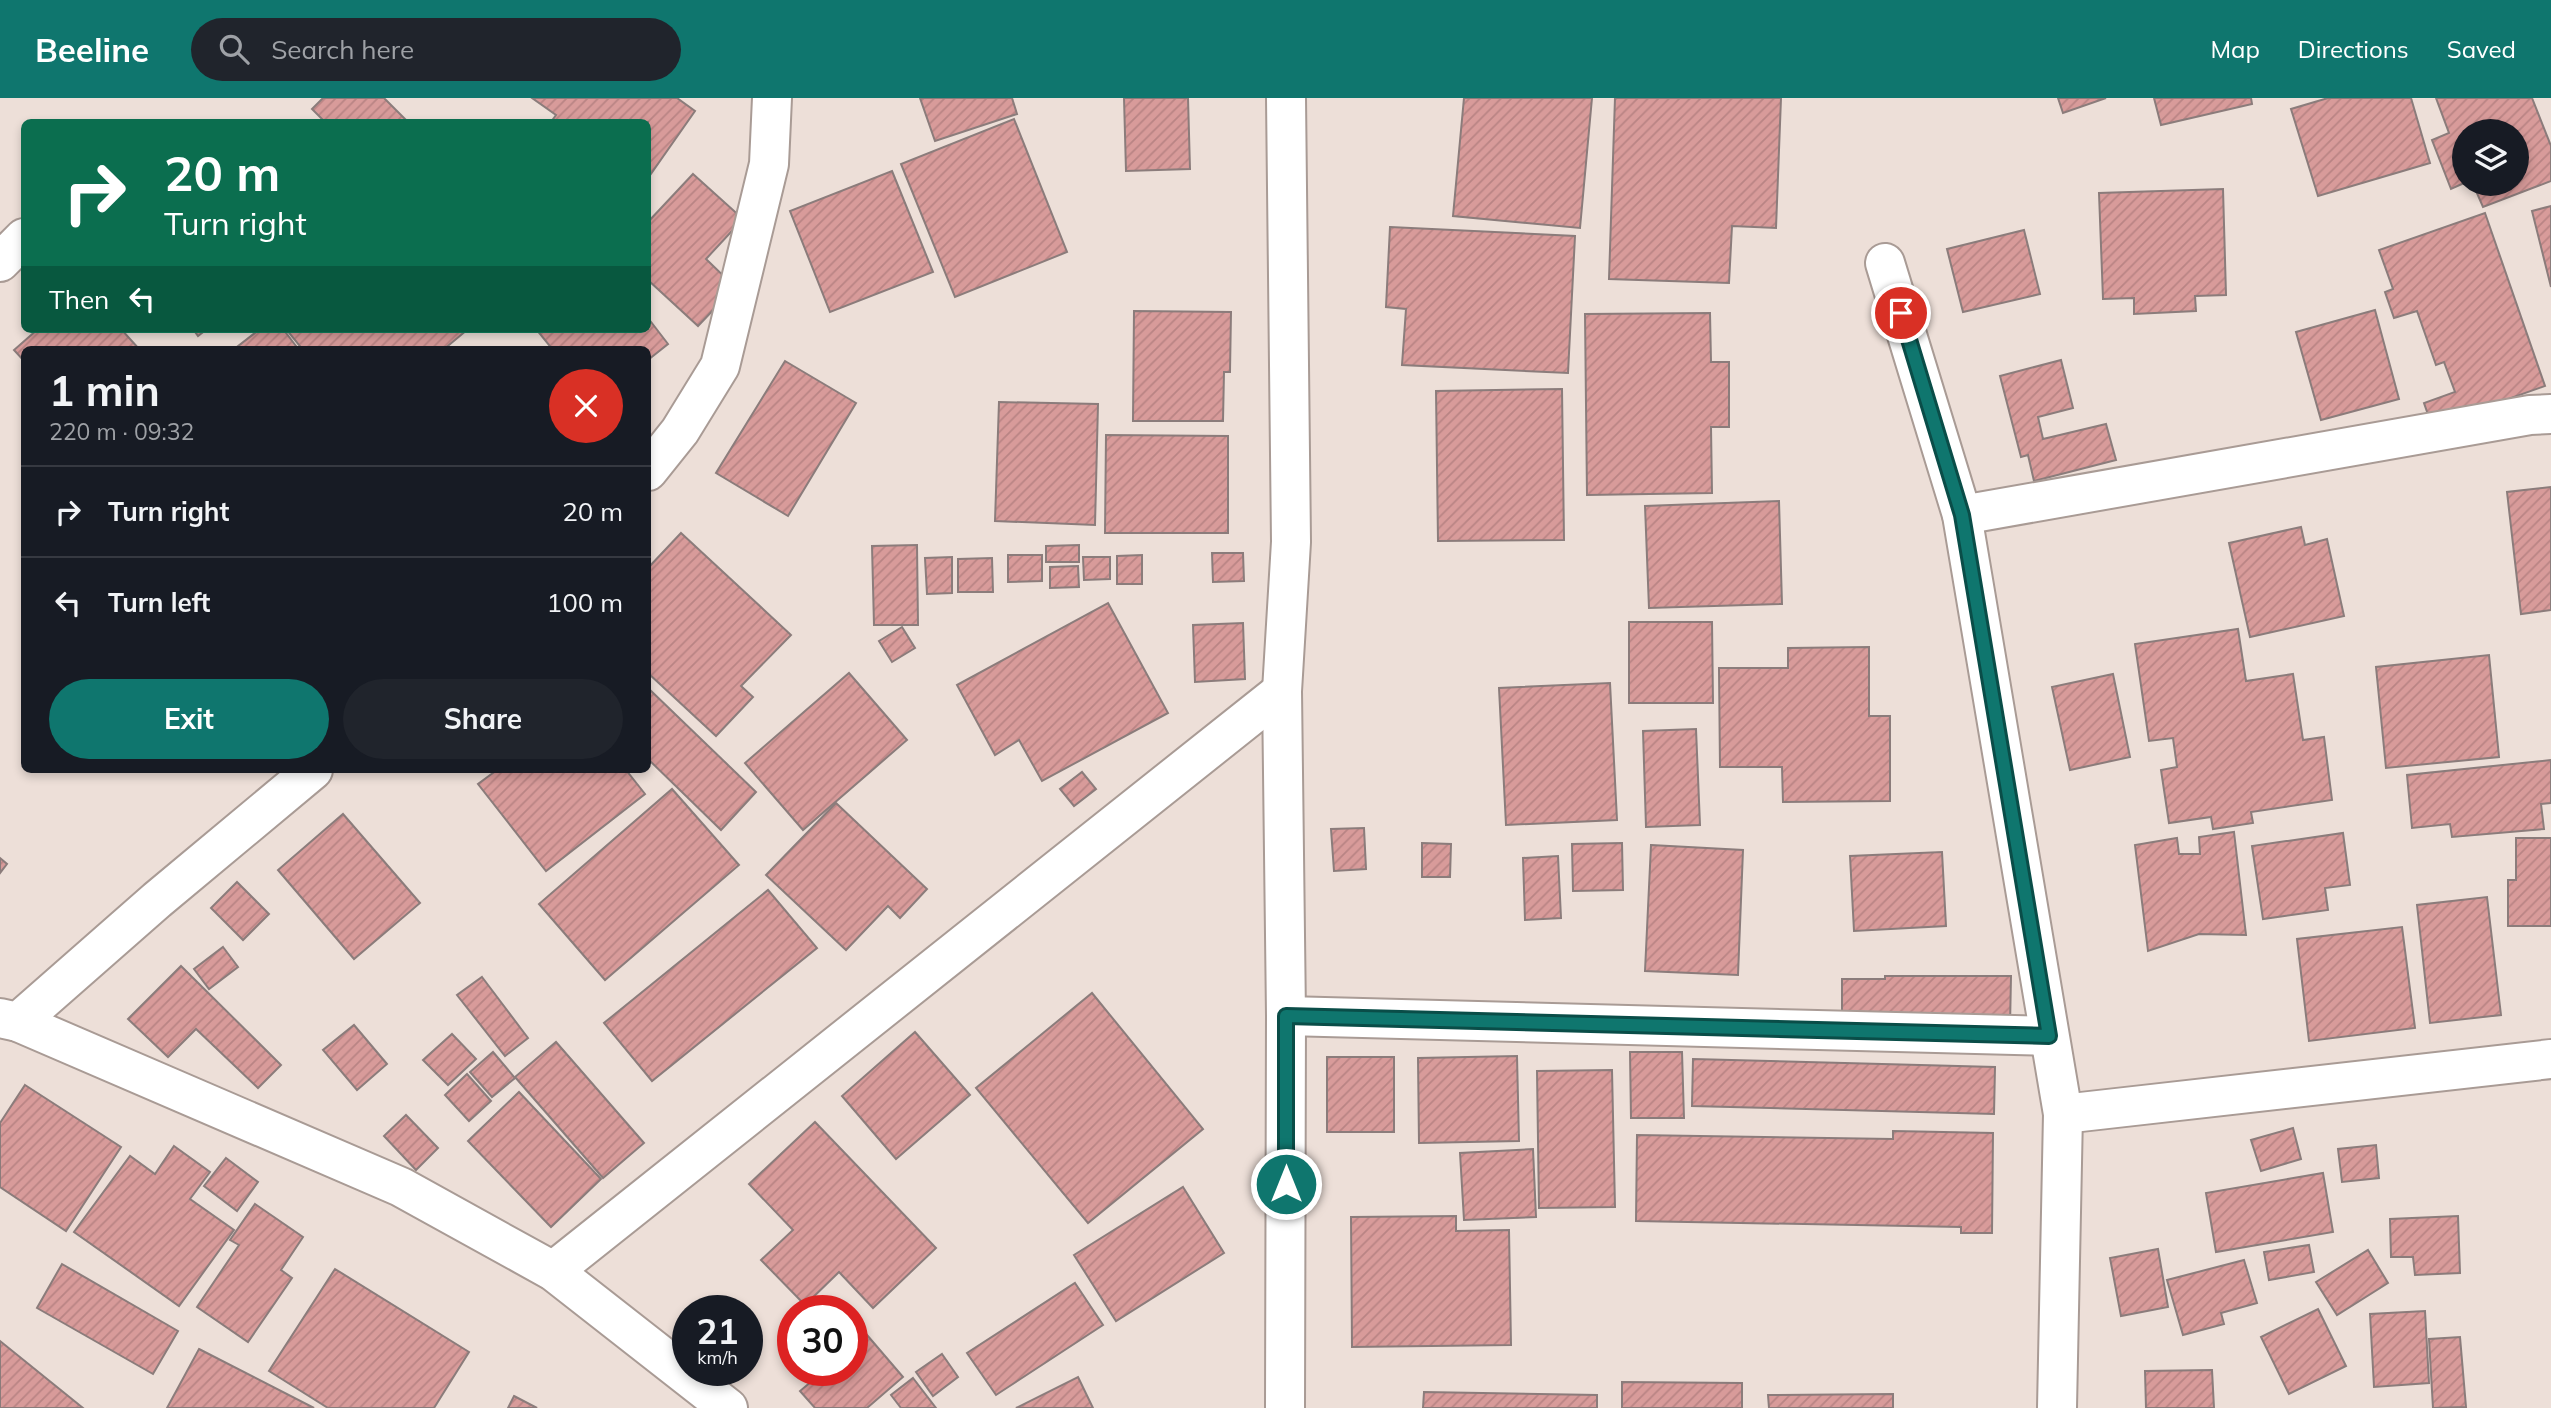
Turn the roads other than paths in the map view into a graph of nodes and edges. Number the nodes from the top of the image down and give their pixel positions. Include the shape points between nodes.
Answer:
1 (772, 98) edge
2 (1286, 98) edge
3 (21, 241) edge
4 (0, 262) edge
5 (1885, 263) dead end
6 (2551, 414) edge
7 (651, 467) edge
8 (1962, 515) junction
9 (1282, 691) junction
10 (309, 773) edge
11 (1286, 1016) junction
12 (9, 1020) edge
13 (2049, 1036) junction
14 (2551, 1059) edge
15 (2063, 1114) junction
16 (553, 1271) junction
17 (728, 1408) edge
18 (1285, 1408) edge
19 (2057, 1408) edge

1 - 7 street via 769,164 720,366 680,431
2 - 9 street via 1291,542
3 - 4 street
5 - 8 street
6 - 8 street
8 - 13 street
9 - 11 street
9 - 16 street
10 - 12 street
11 - 13 street
11 - 18 street
12 - 16 street via 401,1187
13 - 15 street
14 - 15 street
15 - 19 street
16 - 17 street

